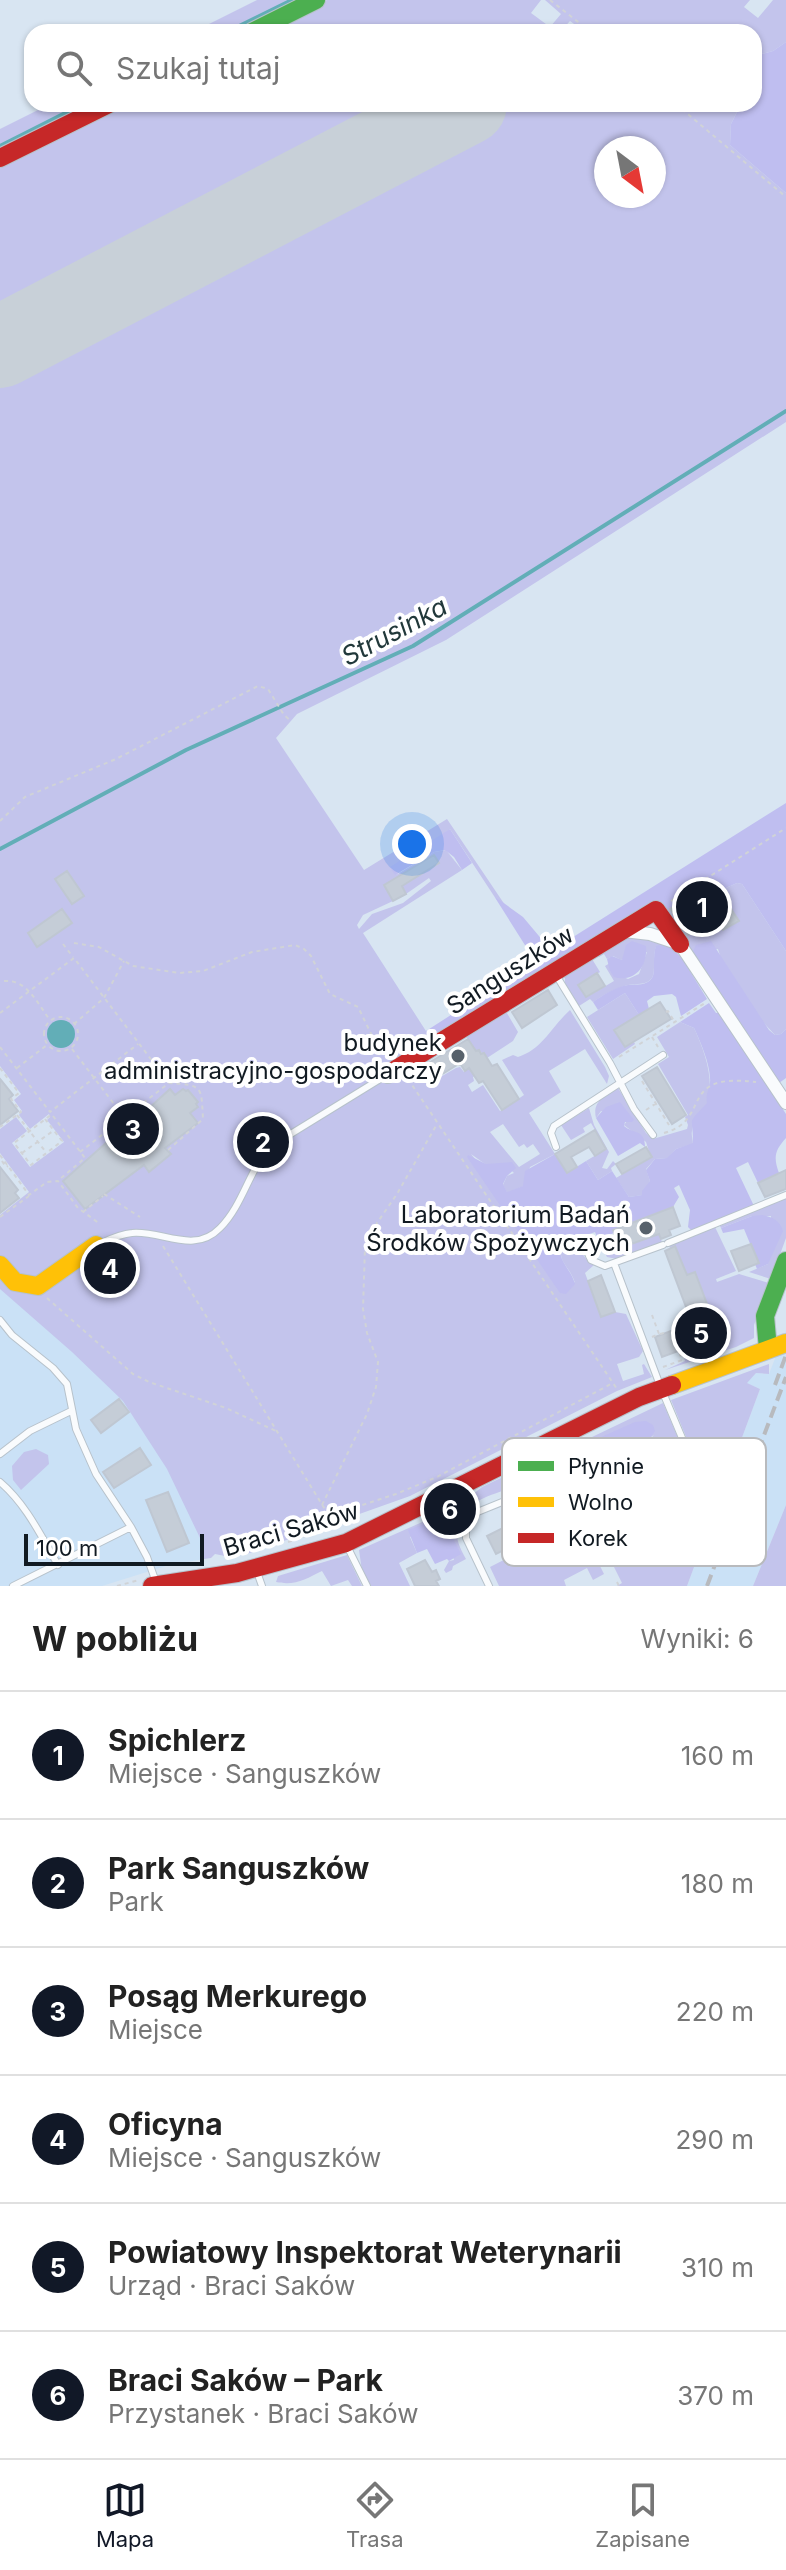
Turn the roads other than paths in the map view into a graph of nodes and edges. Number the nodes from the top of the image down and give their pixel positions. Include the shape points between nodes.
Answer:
1 (316, 0) edge
2 (268, 24) edge
3 (93, 112) edge
4 (0, 158) edge
5 (618, 931) junction
6 (680, 944) junction
7 (554, 972) junction
8 (663, 1055) road end
9 (394, 1070) joint
10 (619, 1083) junction
11 (786, 1103) edge
12 (653, 1135) road end
13 (556, 1147) dead end
14 (786, 1195) edge
15 (96, 1245) joint
16 (585, 1247) dead end
17 (786, 1261) edge
18 (614, 1263) junction
19 (0, 1265) edge
20 (0, 1320) edge
21 (777, 1346) edge
22 (663, 1381) junction
23 (71, 1411) junction
24 (555, 1438) edge
25 (683, 1438) edge
26 (0, 1454) edge
27 (502, 1466) edge
28 (0, 1482) edge
29 (502, 1502) edge
30 (131, 1527) junction
31 (346, 1543) junction
32 (58, 1565) junction
33 (259, 1577) edge
34 (155, 1585) edge
35 (13, 1586) edge
36 (367, 1586) edge
37 (489, 1586) edge

1 - 2 street
3 - 4 street
5 - 6 street
5 - 6 street, Sanguszków via 656,910
5 - 7 street, Sanguszków
6 - 11 street
7 - 9 street, Sanguszków
7 - 10 lane
8 - 10 lane
9 - 15 lane, Sanguszków via 268,1148 220,1229 187,1241 131,1233
10 - 12 lane
10 - 13 lane via 554,1126
14 - 18 lane
15 - 19 street, Sanguszków via 38,1286 15,1282
16 - 18 lane via 597,1264
17 - 21 street via 765,1316
18 - 22 lane
20 - 23 lane via 67,1384
21 - 22 street, Braci Saków
22 - 24 street, Braci Saków
22 - 25 lane
23 - 26 lane via 30,1431
23 - 30 lane via 96,1474
27 - 31 street, Braci Saków
28 - 32 lane via 15,1495
29 - 37 lane via 475,1513 466,1523 466,1538
30 - 32 lane
30 - 34 lane
31 - 33 street, Braci Saków
31 - 36 lane
32 - 35 lane
33 - 34 street, Braci Saków

